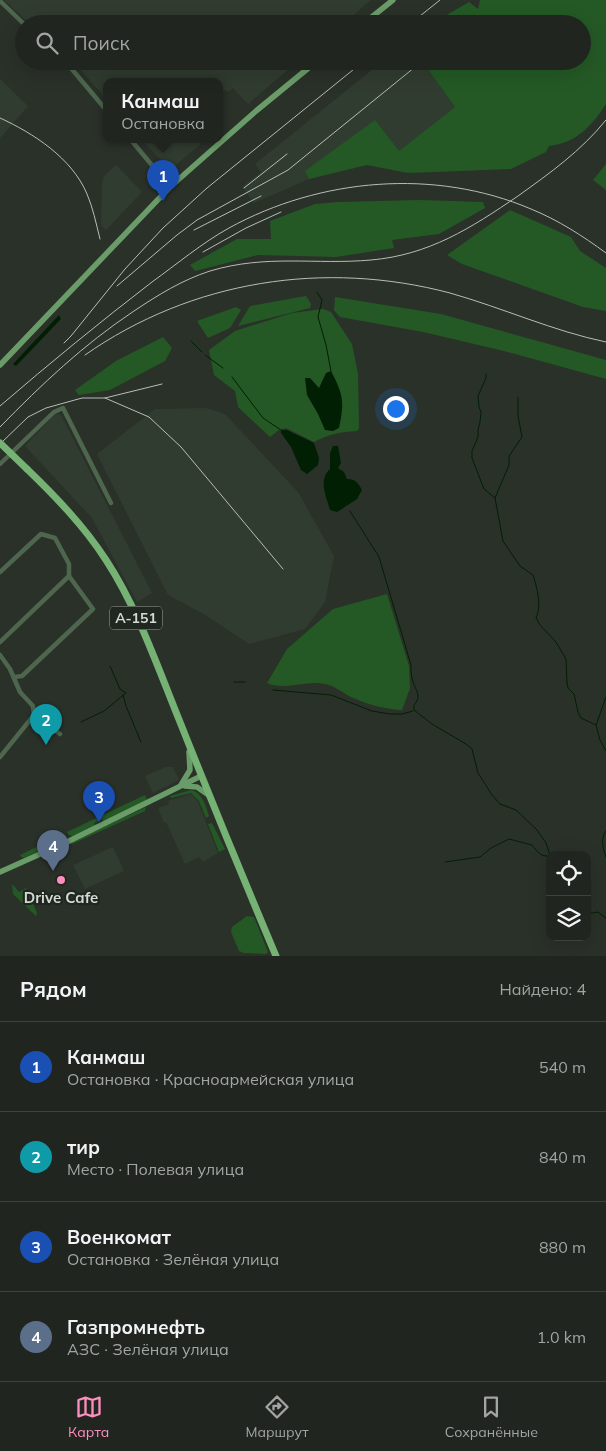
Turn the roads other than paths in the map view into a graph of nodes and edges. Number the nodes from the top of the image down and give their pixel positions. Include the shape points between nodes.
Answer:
1 (393, 0) edge
2 (0, 1) edge
3 (15, 15) edge
4 (374, 15) edge
5 (72, 70) edge
6 (306, 70) edge
7 (103, 106) edge
8 (223, 140) edge
9 (133, 143) edge
10 (219, 143) edge
11 (170, 187) junction
12 (0, 365) edge
13 (0, 443) edge
14 (0, 464) edge
15 (112, 504) dead end
16 (0, 572) edge
17 (69, 576) junction
18 (0, 642) edge
19 (0, 655) edge
20 (15, 677) junction
21 (34, 714) junction
22 (60, 734) dead end
23 (186, 738) junction
24 (0, 756) edge
25 (202, 776) junction
26 (180, 786) junction
27 (210, 796) junction
28 (0, 872) edge
29 (276, 956) edge

1 - 4 main road
2 - 3 street
5 - 7 street
6 - 8 main road
9 - 11 street
10 - 11 main road
11 - 12 main road
13 - 23 highway, А-151, bridge via 64,504 107,561 139,623
14 - 15 street via 54,412 63,408
16 - 17 street via 41,534 55,538 69,564
17 - 18 street
17 - 20 street via 93,609 22,676
19 - 20 street
20 - 21 street via 20,692 33,706
21 - 22 street
21 - 24 street
23 - 25 highway, А-151
23 - 26 main road via 191,764 189,775
25 - 26 main road
25 - 27 highway, А-151
26 - 27 main road via 197,787
26 - 28 main road
27 - 29 highway, А-151

